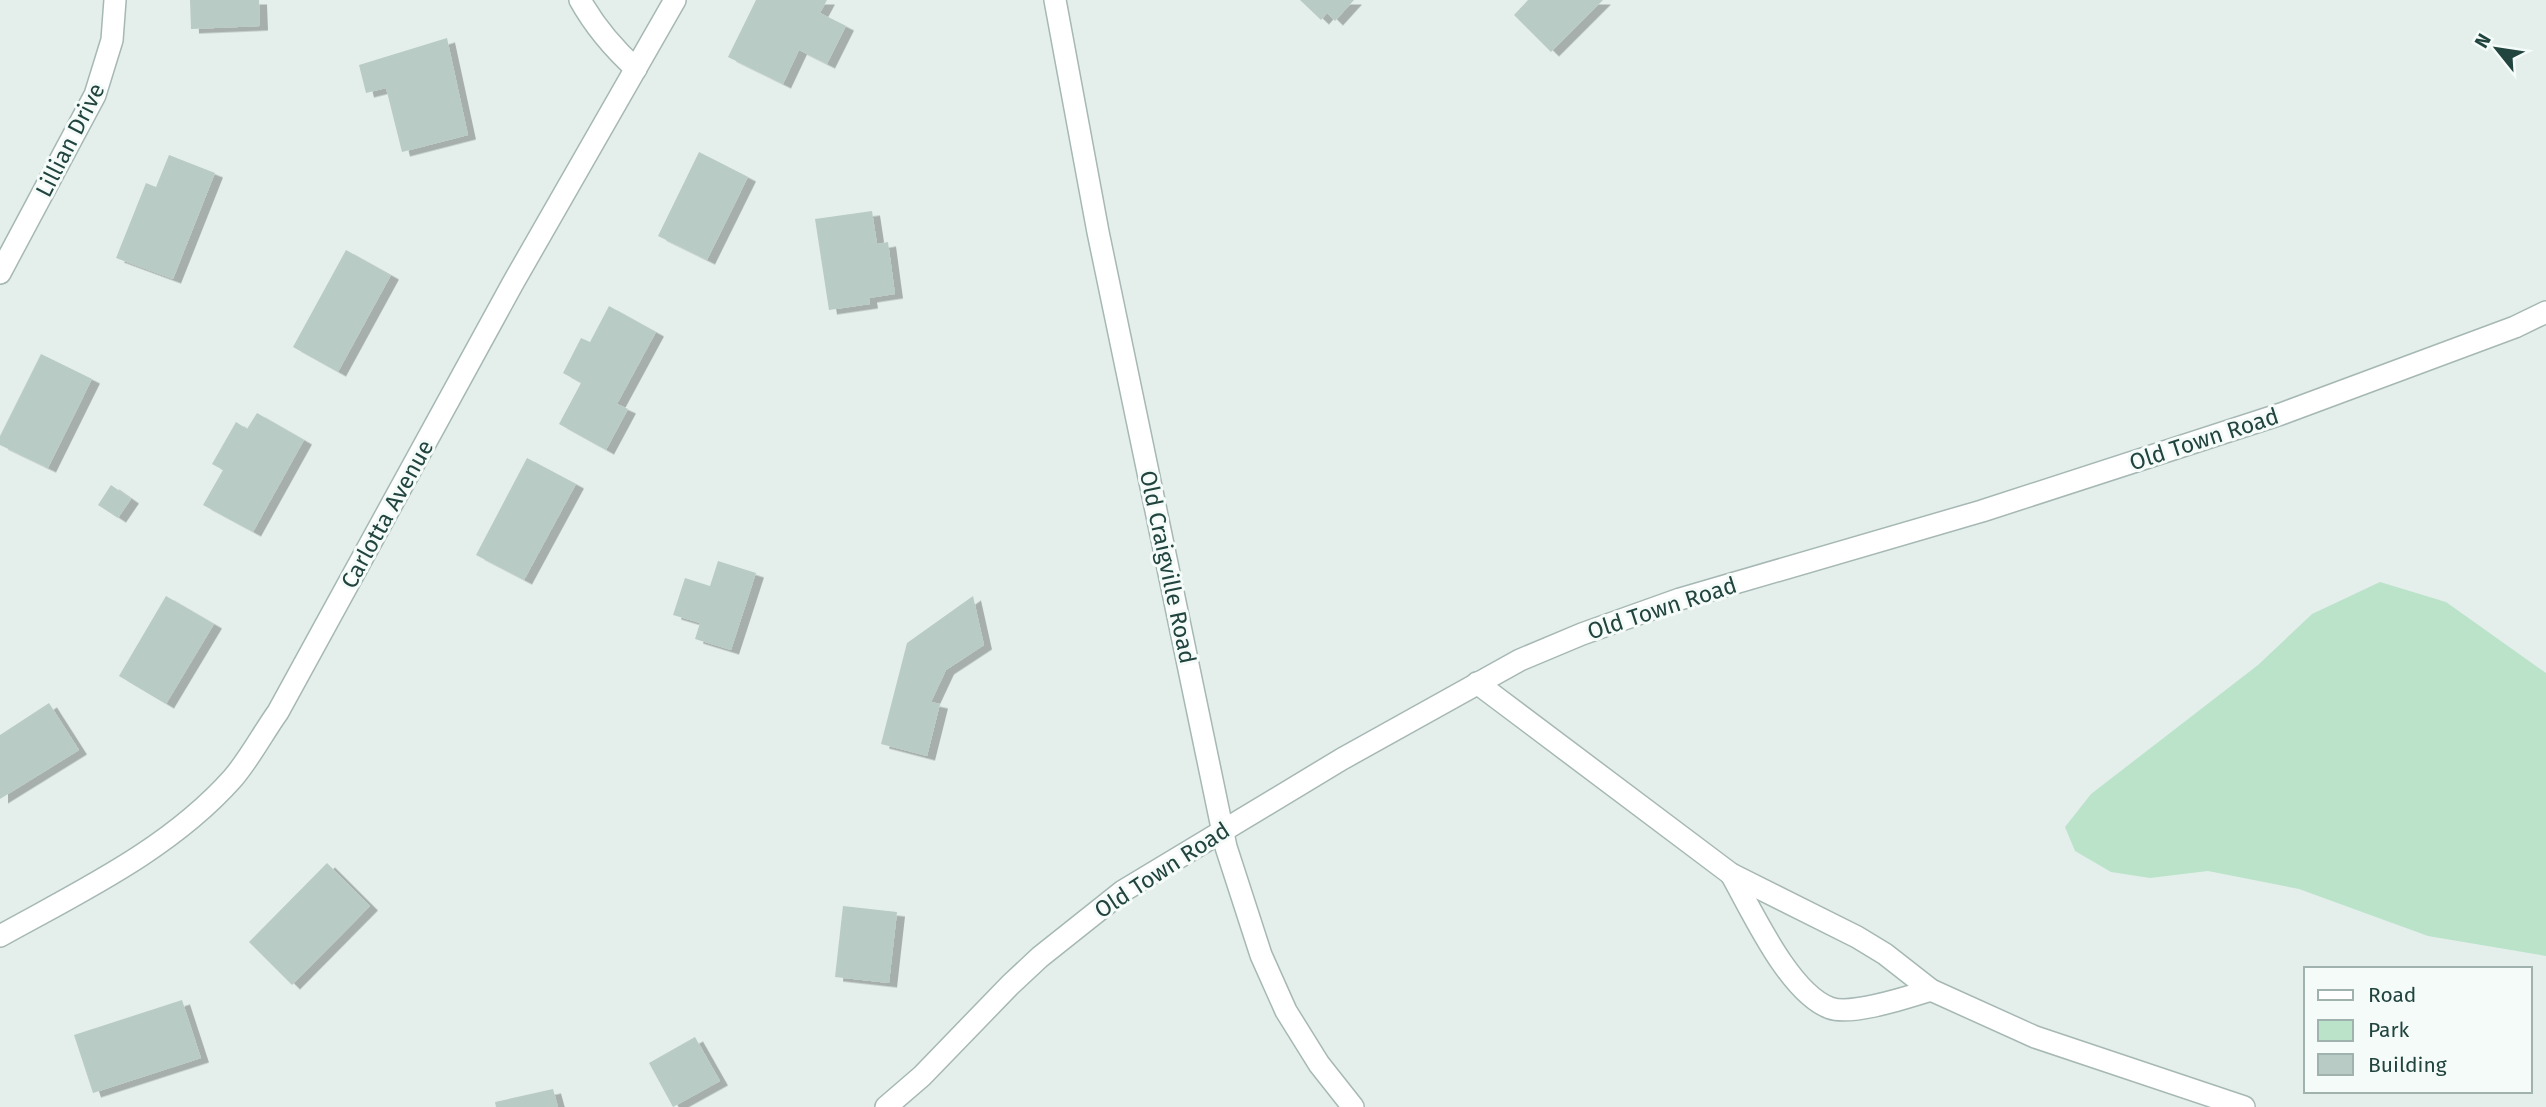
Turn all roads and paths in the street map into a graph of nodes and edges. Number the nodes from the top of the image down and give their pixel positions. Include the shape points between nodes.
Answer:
1 (115, 0) edge
2 (580, 0) edge
3 (675, 0) edge
4 (1055, 0) edge
5 (636, 69) junction
6 (0, 273) edge
7 (2546, 312) edge
8 (1476, 683) junction
9 (1223, 831) junction
10 (1731, 874) junction
11 (0, 936) edge
12 (1931, 990) junction
13 (886, 1107) edge
14 (1353, 1107) edge
15 (2244, 1107) edge

1 - 6 street, Lillian Drive via 113,40 95,95
2 - 5 street via 611,47
3 - 5 street, Carlotta Avenue
4 - 9 street, Old Craigville Road via 1098,232
5 - 11 street, Carlotta Avenue via 278,712 233,777 129,864
7 - 8 street, Old Town Road via 2281,414 1982,511 1680,599 1533,655
8 - 9 street, Old Town Road
8 - 10 street
9 - 13 street, Old Town Road via 1123,891 1079,925 1010,985
9 - 14 street, Old Craigville Road via 1261,955 1286,1011
10 - 12 street via 1857,937
10 - 12 street via 1783,965 1812,998 1831,1009 1856,1009
12 - 15 street via 2035,1037

